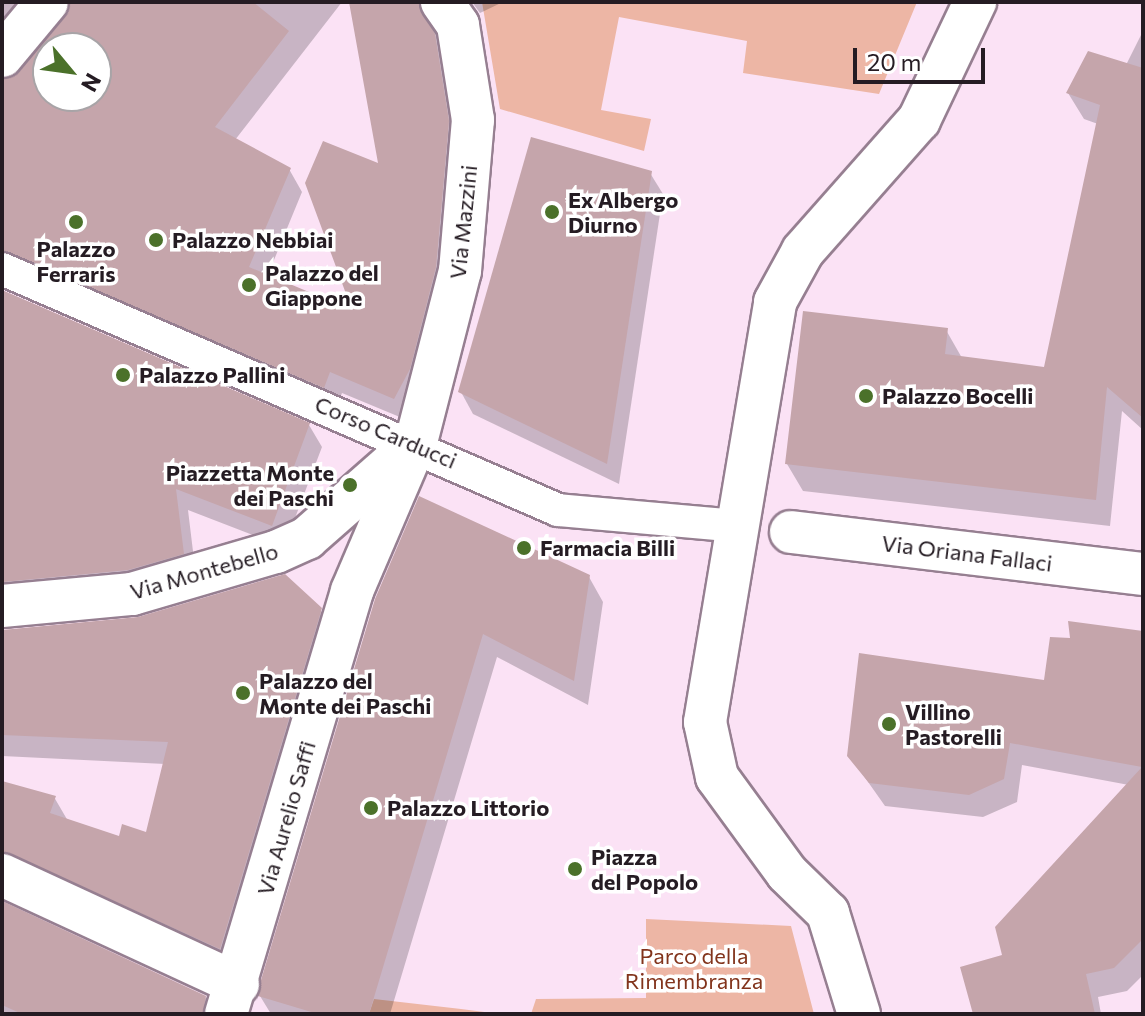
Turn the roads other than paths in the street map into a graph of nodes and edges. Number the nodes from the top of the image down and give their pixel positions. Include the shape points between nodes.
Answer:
1 (47, 2) edge
2 (442, 2) edge
3 (975, 2) edge
4 (2, 56) edge
5 (2, 269) edge
6 (416, 442) junction
7 (746, 460) junction
8 (737, 526) junction
9 (791, 532) junction
10 (1143, 574) edge
11 (728, 580) junction
12 (2, 606) edge
13 (2, 875) edge
14 (232, 999) edge
15 (859, 1014) edge

1 - 4 street
2 - 6 street, Via Mazzini via 458,25 473,120 460,271
3 - 7 street via 919,120 790,268 772,315
5 - 6 street, Corso Carducci
6 - 8 street, Corso Carducci via 558,510
6 - 12 street, Via Montebello via 307,538 276,552 132,594
6 - 14 street, Via Aurelio Saffi via 352,591
7 - 8 street
7 - 9 street
8 - 11 street
9 - 10 street, Via Oriana Fallaci
9 - 11 street
11 - 15 street via 705,722 711,769 787,873 828,913
13 - 14 street

